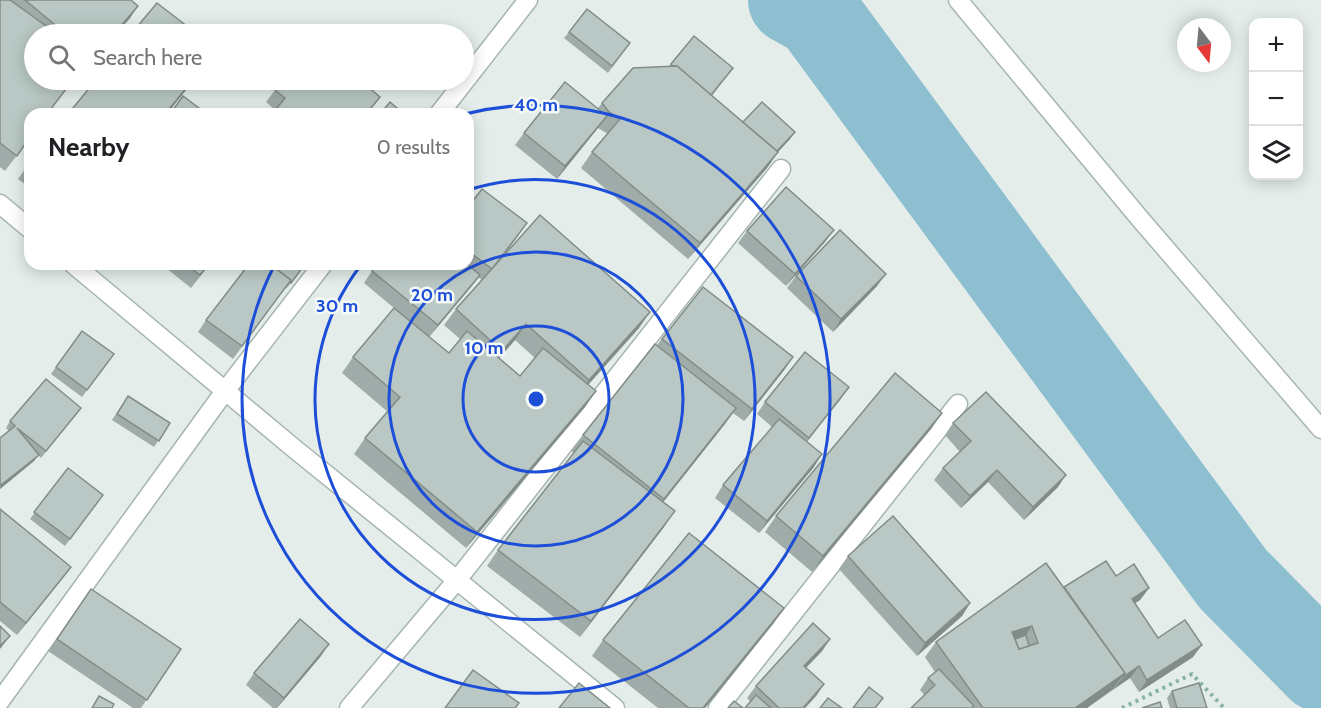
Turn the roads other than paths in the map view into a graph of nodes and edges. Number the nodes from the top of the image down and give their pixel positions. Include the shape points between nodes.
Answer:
1 (528, 0) edge
2 (958, 0) edge
3 (474, 69) edge
4 (458, 90) edge
5 (444, 108) edge
6 (781, 169) dead end
7 (0, 204) edge
8 (24, 224) edge
9 (80, 270) edge
10 (318, 270) edge
11 (225, 391) junction
12 (958, 404) dead end
13 (1321, 429) edge
14 (457, 580) junction
15 (0, 701) edge
16 (349, 708) edge
17 (615, 708) edge
18 (718, 708) edge

1 - 3 street
2 - 13 street
4 - 5 street
6 - 14 street
7 - 8 street
9 - 11 street
10 - 11 street
11 - 14 street
11 - 15 street
12 - 18 street
14 - 16 street
14 - 17 street

